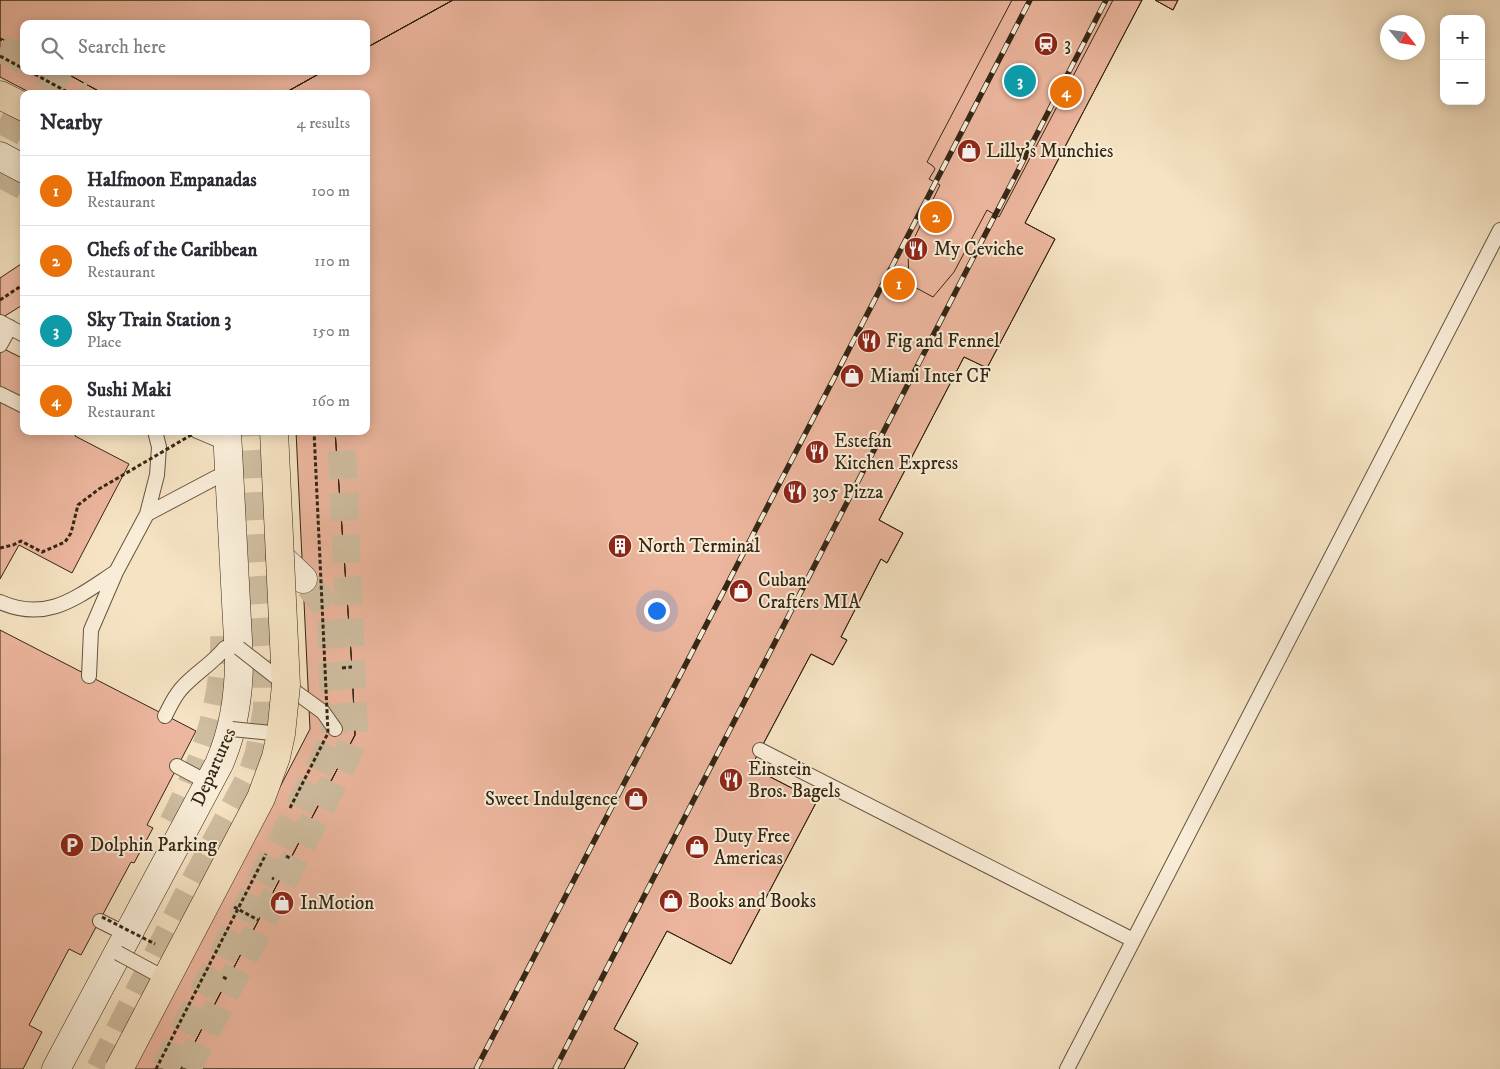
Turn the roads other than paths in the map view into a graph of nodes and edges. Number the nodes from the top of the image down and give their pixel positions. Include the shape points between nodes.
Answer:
1 (0, 95) edge
2 (20, 105) edge
3 (0, 156) edge
4 (20, 166) edge
5 (1500, 230) edge
6 (5, 325) edge
7 (20, 333) edge
8 (0, 345) edge
9 (0, 394) edge
10 (20, 404) edge
11 (156, 435) edge
12 (222, 435) edge
13 (274, 435) edge
14 (217, 477) dead end
15 (147, 514) junction
16 (280, 557) junction
17 (116, 572) junction
18 (303, 580) tunnel mouth
19 (2, 605) edge
20 (232, 648) junction
21 (89, 676) dead end
22 (286, 685) junction
23 (166, 716) dead end
24 (232, 729) junction
25 (335, 729) dead end
26 (282, 734) junction
27 (760, 750) dead end
28 (178, 766) dead end
29 (209, 783) junction
30 (100, 921) dead end
31 (1133, 940) junction
32 (123, 944) junction
33 (166, 979) junction
34 (56, 1069) edge
35 (119, 1069) edge
36 (1067, 1069) edge

1 - 2 main road
3 - 4 main road
5 - 31 lane
6 - 7 lane
6 - 8 lane
9 - 10 lane
11 - 15 lane via 157,475
12 - 20 main road, Departures
13 - 16 main road, bridge
14 - 15 lane
15 - 17 lane
16 - 18 main road
16 - 22 main road, bridge
17 - 19 lane via 52,609 29,610
17 - 21 lane via 90,630
20 - 22 lane, bridge
20 - 23 lane via 183,687
20 - 24 main road, Departures via 238,695
22 - 25 lane, bridge via 323,712
22 - 26 main road, bridge
24 - 26 lane, bridge
24 - 29 main road, Departures
26 - 33 main road, bridge via 261,798
27 - 31 lane
28 - 29 lane
29 - 32 main road, Departures
30 - 32 lane
31 - 36 lane
32 - 33 lane, bridge
32 - 34 main road, Departures
33 - 35 main road, bridge

